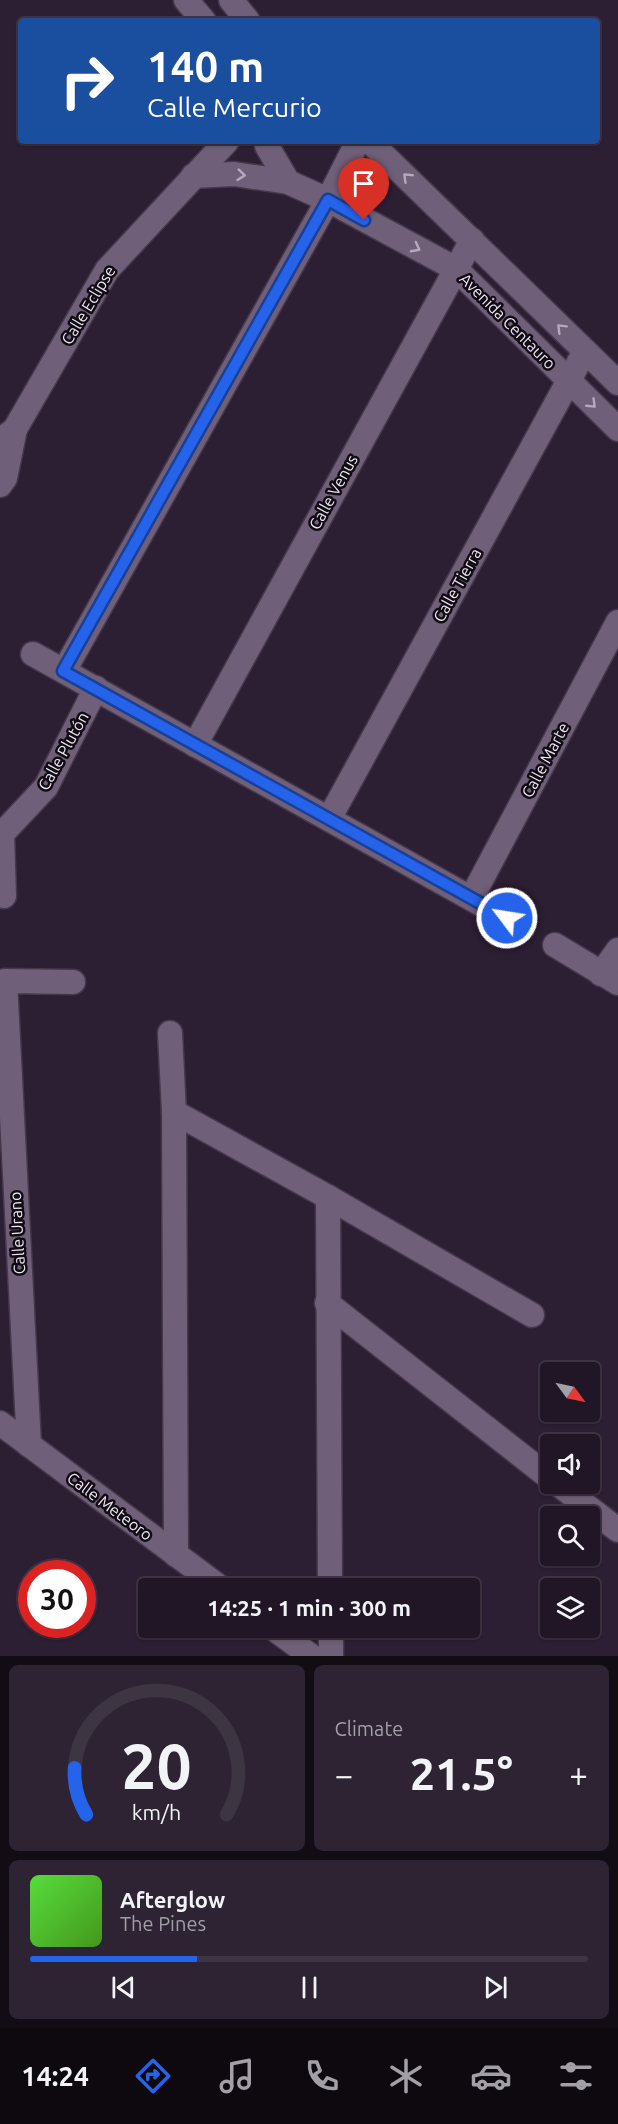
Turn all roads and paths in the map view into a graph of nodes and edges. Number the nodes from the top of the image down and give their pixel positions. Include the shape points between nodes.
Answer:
1 (186, 0) edge
2 (231, 0) edge
3 (201, 18) edge
4 (246, 18) edge
5 (224, 144) edge
6 (267, 144) edge
7 (356, 144) edge
8 (372, 144) edge
9 (193, 176) junction
10 (288, 182) junction
11 (328, 200) junction
12 (472, 240) junction
13 (456, 269) junction
14 (585, 351) junction
15 (568, 381) junction
16 (618, 383) edge
17 (618, 429) edge
18 (8, 435) edge
19 (0, 485) edge
20 (618, 622) edge
21 (33, 654) dead end
22 (63, 671) junction
23 (96, 688) junction
24 (195, 745) junction
25 (329, 819) junction
26 (1, 835) edge
27 (4, 896) dead end
28 (471, 897) junction
29 (507, 918) dead end
30 (555, 945) dead end
31 (618, 950) edge
32 (610, 979) edge
33 (73, 982) dead end
34 (170, 1033) dead end
35 (4, 1064) edge
36 (174, 1112) junction
37 (328, 1197) junction
38 (327, 1303) junction
39 (532, 1315) dead end
40 (0, 1423) edge
41 (29, 1445) junction
42 (540, 1470) edge
43 (571, 1494) edge
44 (618, 1530) edge
45 (176, 1555) junction
46 (207, 1578) edge
47 (330, 1578) edge
48 (287, 1638) edge
49 (331, 1638) edge
50 (311, 1656) edge
51 (331, 1656) edge

1 - 3 street
2 - 4 street
5 - 9 street, Calle Eclipse
6 - 10 street
7 - 11 street
12 -> 8 street, Avenida Centauro
9 -> 10 street, Avenida Centauro via 234,174
9 - 18 street, Calle Eclipse via 107,270
10 - 11 street, Avenida Centauro
11 -> 13 street, Avenida Centauro
11 - 22 street
12 - 13 street, Calle Venus
14 -> 12 street, Avenida Centauro
13 - 15 street, Avenida Centauro
13 - 24 street, Calle Venus
14 - 15 street, Calle Tierra
14 - 16 street, Avenida Centauro
15 -> 17 street, Avenida Centauro
15 - 25 street, Calle Tierra
18 - 19 street, Calle Eclipse
20 - 28 street, Calle Marte
21 - 22 street
22 - 23 street
23 - 24 street
23 - 26 street, Calle Plutón via 46,787
24 - 25 street
25 - 28 street
26 - 27 street
28 - 29 street
30 - 32 street
31 - 32 street
33 - 35 street, Calle Urano via 5,981
34 - 36 street
35 - 41 street, Calle Urano
36 - 37 street
36 - 45 street
37 - 38 street
37 - 39 street
38 - 42 street
38 - 47 street
40 - 41 street, Calle Meteoro
41 - 45 street, Calle Meteoro
43 - 44 street
45 - 46 street, Calle Meteoro
48 - 50 street
49 - 51 street

